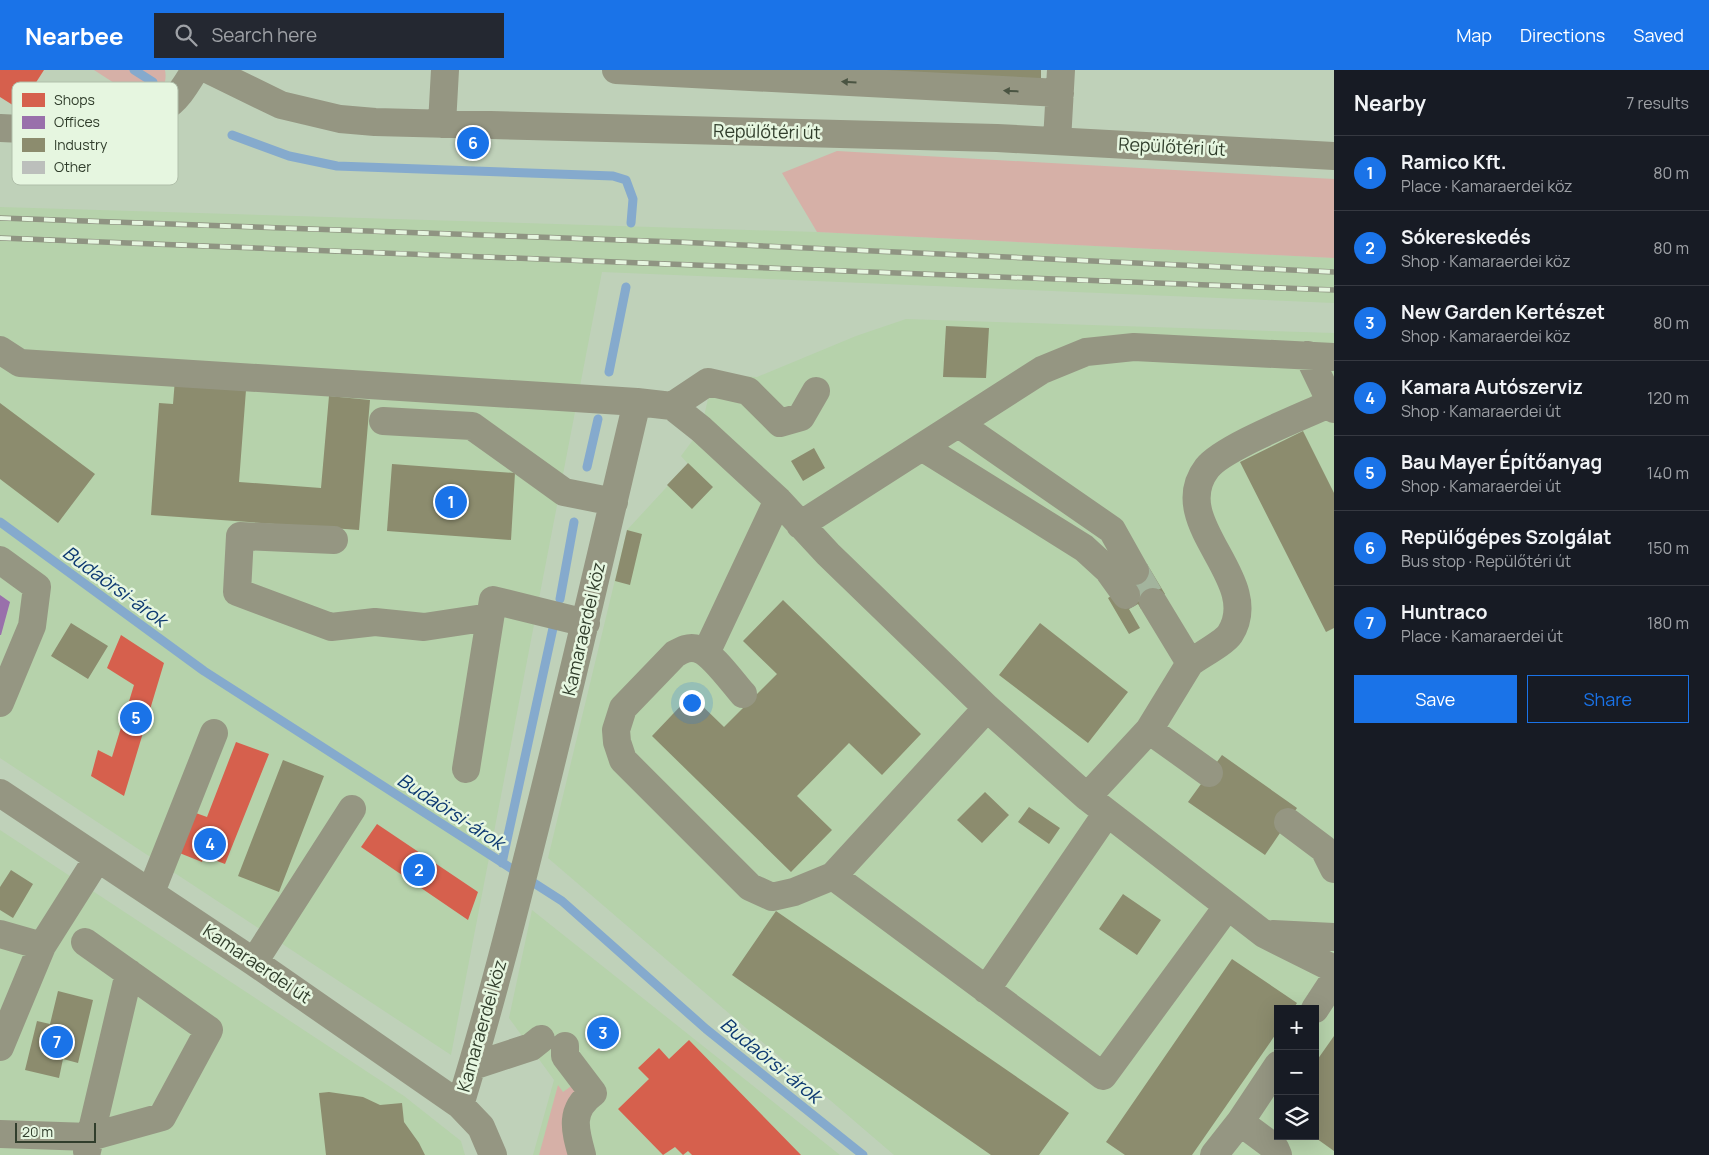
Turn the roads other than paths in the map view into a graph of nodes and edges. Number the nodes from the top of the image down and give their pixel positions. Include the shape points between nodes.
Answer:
1 (195, 70) edge
2 (209, 70) edge
3 (445, 70) edge
4 (616, 70) edge
5 (1060, 82) edge
6 (178, 94) edge
7 (442, 124) junction
8 (1057, 141) junction
9 (1334, 156) edge
10 (0, 350) edge
11 (1321, 356) edge
12 (816, 391) dead end
13 (637, 402) junction
14 (672, 406) junction
15 (1332, 406) edge
16 (383, 421) dead end
17 (959, 424) junction
18 (922, 447) junction
19 (778, 500) junction
20 (614, 502) junction
21 (800, 525) junction
22 (334, 540) dead end
23 (0, 560) edge
24 (1129, 582) junction
25 (490, 617) junction
26 (586, 624) junction
27 (706, 653) junction
28 (1190, 663) junction
29 (743, 694) dead end
30 (0, 703) edge
31 (987, 708) junction
32 (1149, 730) junction
33 (214, 733) dead end
34 (466, 768) dead end
35 (1209, 773) dead end
36 (0, 794) edge
37 (1097, 805) junction
38 (352, 809) dead end
39 (1288, 822) dead end
40 (98, 859) junction
41 (1334, 869) edge
42 (833, 876) junction
43 (150, 892) junction
44 (1227, 907) junction
45 (0, 934) edge
46 (1264, 934) junction
47 (1334, 937) edge
48 (85, 942) dead end
49 (42, 946) junction
50 (254, 962) junction
51 (1334, 969) edge
52 (129, 973) junction
53 (986, 990) junction
54 (0, 1047) edge
55 (473, 1066) junction
56 (1274, 1071) edge
57 (460, 1105) junction
58 (1240, 1122) junction
59 (0, 1134) edge
60 (88, 1146) edge
61 (493, 1155) edge
62 (582, 1155) edge
63 (1214, 1155) edge
64 (1278, 1155) edge

1 - 6 street
2 - 7 street, Repülőtéri út via 281,104 309,112 340,119
3 - 7 street
5 -> 4 street
5 - 8 street
7 - 8 street, Repülőtéri út
8 - 9 street, Repülőtéri út
10 - 13 street via 20,363
11 - 15 street
11 - 17 street via 1134,347 1086,352 1042,370
12 - 14 street via 801,417 780,423 748,391 708,382
13 - 14 street
13 - 20 street, Kamaraerdei köz
14 - 19 street
15 - 28 street via 1223,454 1207,468 1198,489 1198,507 1234,588 1239,612 1229,636
16 - 20 street via 472,426 564,492
17 - 18 street
17 - 24 street via 1112,530
18 - 21 street
18 - 24 street via 1084,548
19 - 21 street
19 - 27 street
20 - 26 street, Kamaraerdei köz
21 - 31 street
22 - 25 street via 240,536 237,592 331,627 375,622 424,627
23 - 30 street via 37,587 32,626
24 - 28 street via 1174,637
25 - 26 street via 493,600
25 - 34 street
26 - 55 street, Kamaraerdei köz
27 - 29 street
27 - 42 street via 691,648 675,654 623,708 616,730 623,760 750,887 772,897
28 - 32 street
31 - 37 street
31 - 42 street
32 - 35 street
32 - 37 street
33 - 43 street
36 - 40 street, Kamaraerdei út
37 - 44 street
37 - 53 street
38 - 50 street
39 - 41 street via 1324,849
40 - 43 street, Kamaraerdei út
40 - 49 street
42 - 53 street
43 - 50 street, Kamaraerdei út
44 - 46 street
44 - 53 street via 1103,1076
45 - 49 street
46 - 47 street
46 - 51 street
48 - 52 street
49 - 54 street
50 - 57 street, Kamaraerdei út
52 - 60 street
52 - 60 street via 209,1030 162,1117
55 - 57 street, Kamaraerdei köz
55 - 62 street via 553,1043 593,1093 585,1098 576,1112 574,1123
56 - 58 street
57 - 61 street, Kamaraerdei út via 481,1127
58 - 63 street
58 - 64 street via 1275,1148
59 - 60 street

